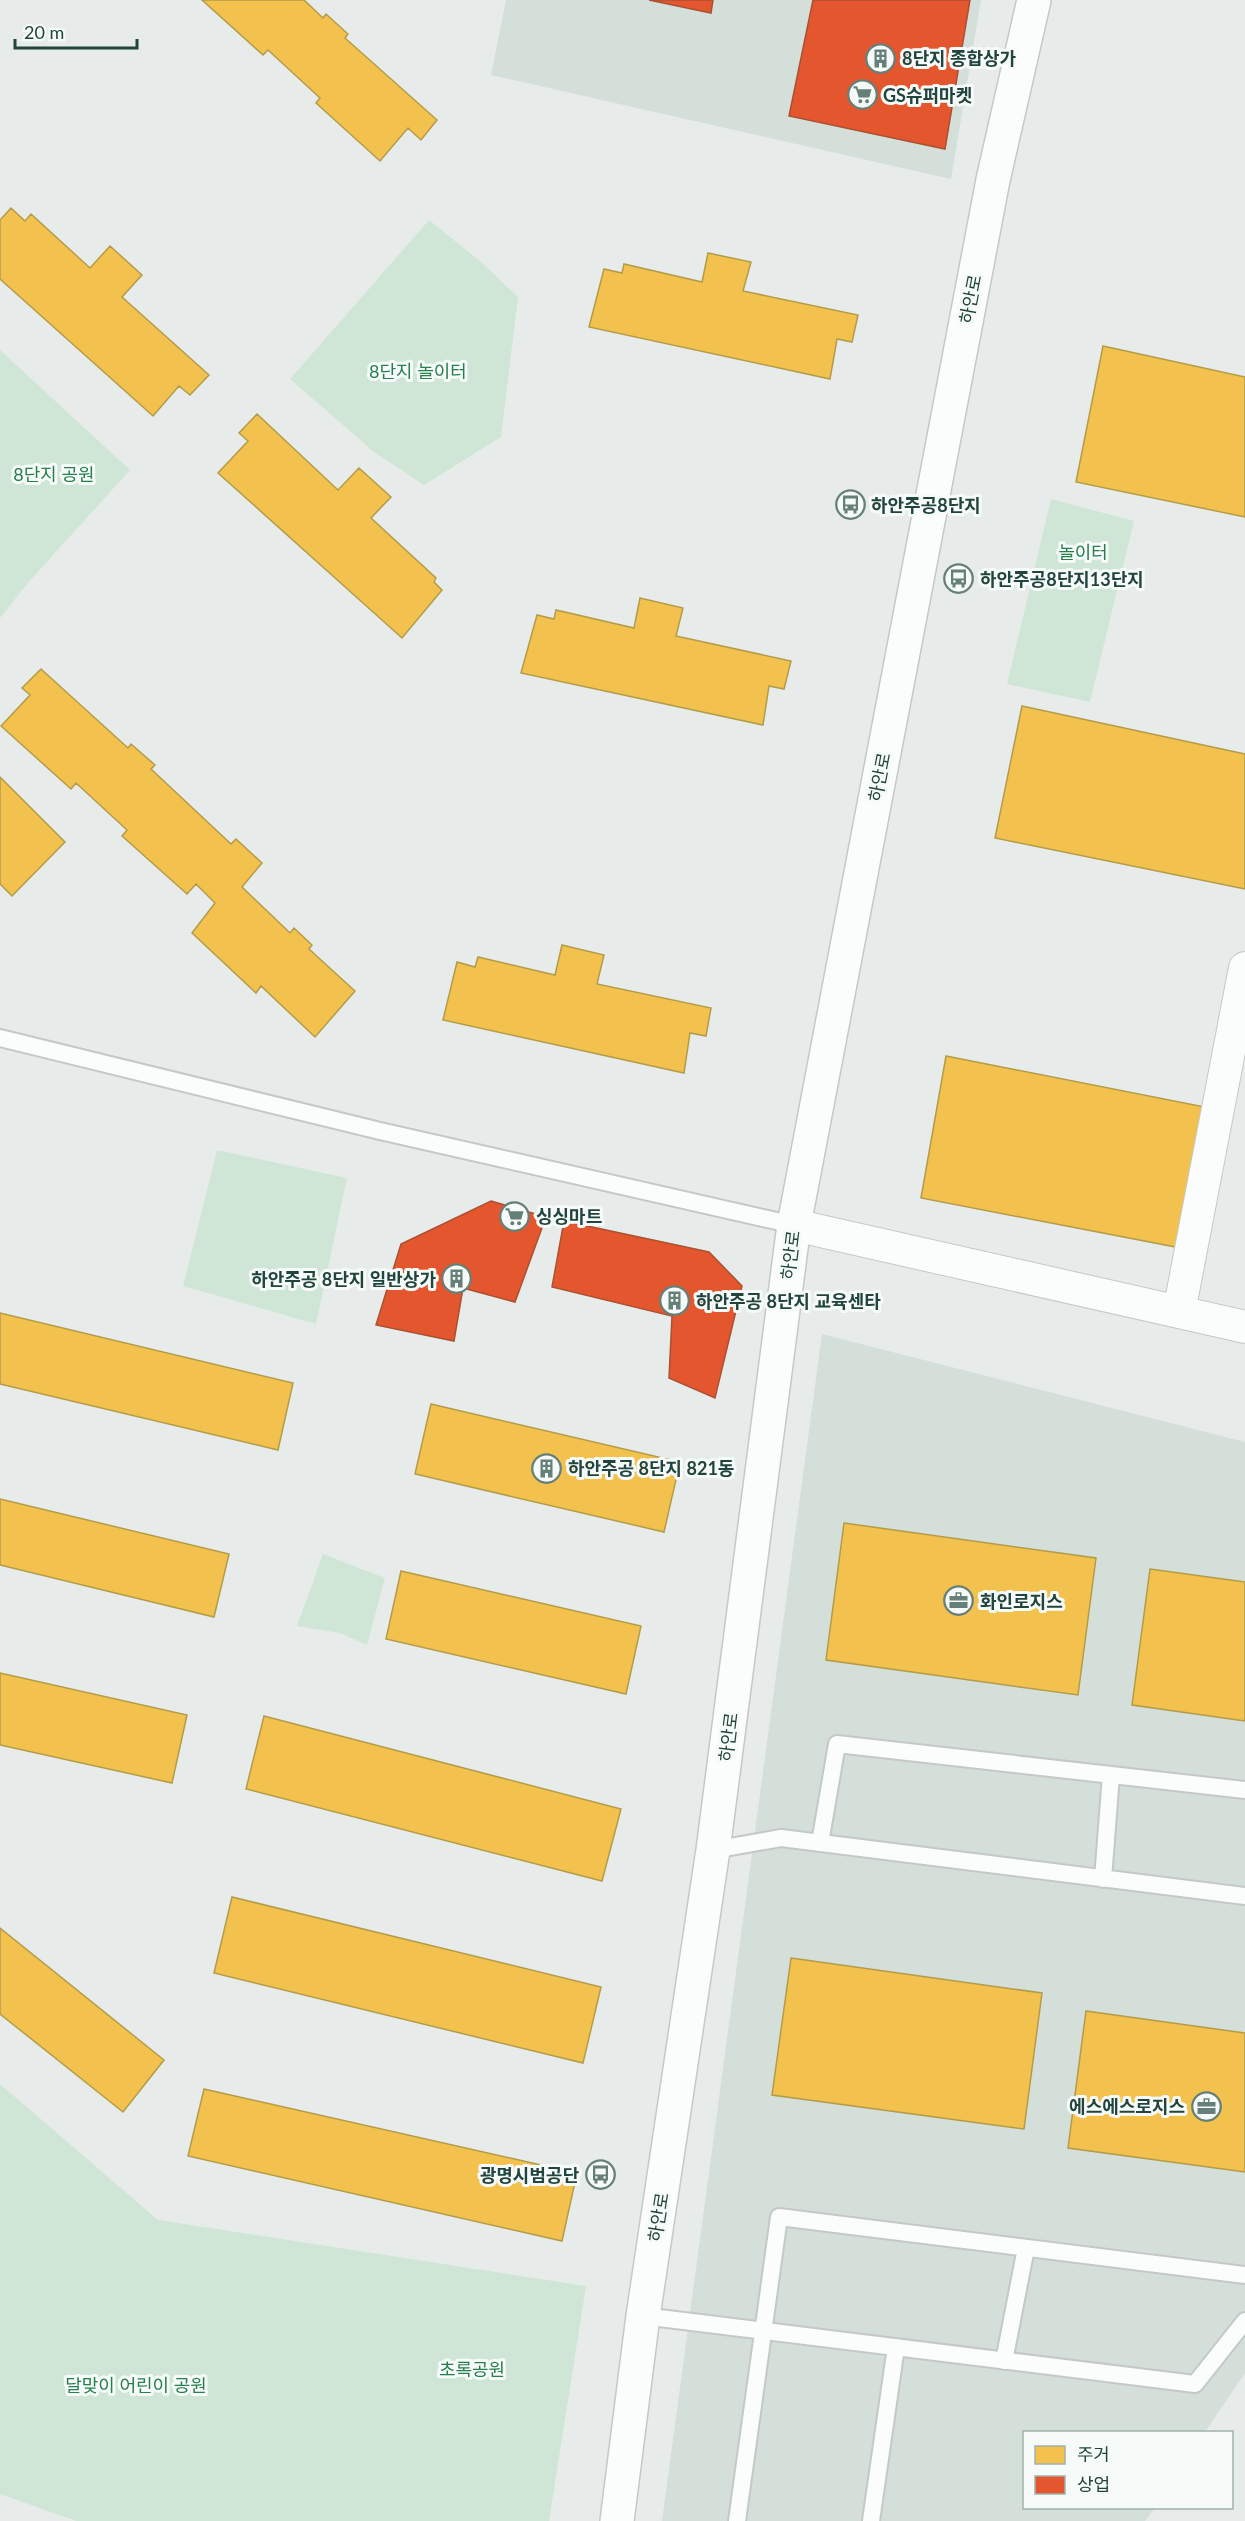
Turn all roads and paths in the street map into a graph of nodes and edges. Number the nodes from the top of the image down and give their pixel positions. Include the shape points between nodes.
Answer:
1 (1034, 0) edge
2 (1245, 968) edge
3 (0, 1038) edge
4 (794, 1225) junction
5 (1179, 1312) junction
6 (1245, 1327) edge
7 (1111, 1774) junction
8 (1245, 1790) edge
9 (819, 1843) junction
10 (713, 1850) junction
11 (1103, 1879) junction
12 (1245, 1896) edge
13 (1026, 2248) junction
14 (1245, 2275) edge
15 (643, 2316) junction
16 (1245, 2321) edge
17 (763, 2329) junction
18 (896, 2347) junction
19 (1004, 2361) junction
20 (617, 2521) edge
21 (737, 2521) edge
22 (871, 2521) edge

1 - 4 street, 하안로 via 993,180
2 - 5 street
3 - 4 lane via 380,1131
4 - 5 street
4 - 10 street, 하안로
5 - 6 street
7 - 8 lane
7 - 9 lane via 837,1744
7 - 11 lane
9 - 10 lane via 781,1838
9 - 11 lane
10 - 15 street, 하안로
11 - 12 lane
13 - 14 lane
13 - 17 lane via 779,2217
13 - 19 lane
15 - 17 lane
15 - 20 street, 하안로
16 - 19 lane via 1195,2384
17 - 18 lane
17 - 21 lane
18 - 19 lane
18 - 22 lane

